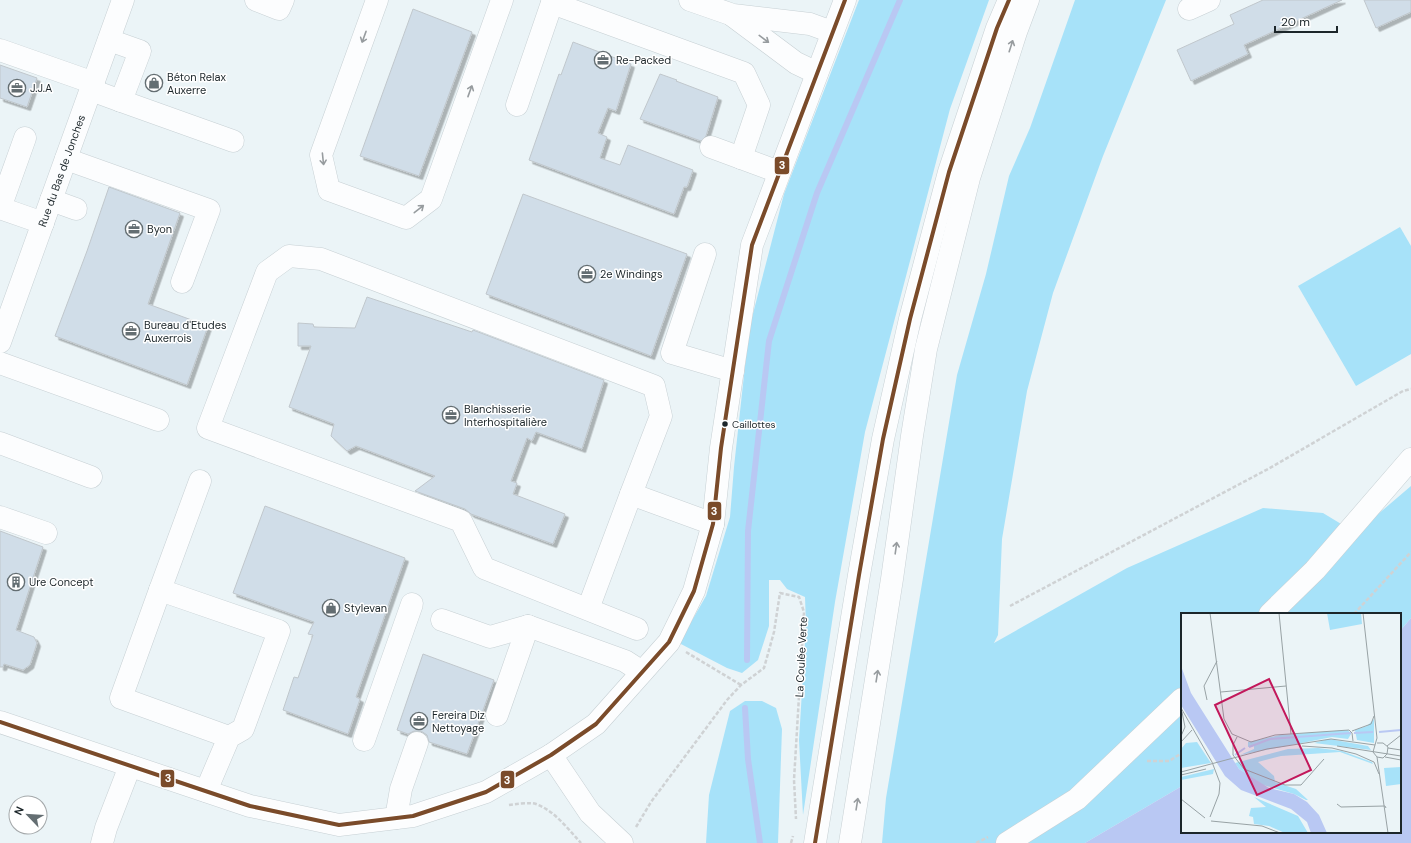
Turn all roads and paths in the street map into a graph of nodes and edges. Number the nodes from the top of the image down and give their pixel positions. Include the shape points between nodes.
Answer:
1 (123, 0) edge
2 (256, 0) edge
3 (282, 0) edge
4 (377, 0) edge
5 (502, 0) edge
6 (690, 0) edge
7 (845, 0) edge
8 (1009, 0) edge
9 (1028, 0) edge
10 (1042, 0) edge
11 (1209, 0) edge
12 (553, 2) edge
13 (1189, 9) dead end
14 (732, 15) junction
15 (832, 32) junction
16 (109, 40) junction
17 (0, 50) edge
18 (817, 72) junction
19 (92, 86) junction
20 (121, 101) junction
21 (516, 105) dead end
22 (25, 138) dead end
23 (233, 141) dead end
24 (711, 147) dead end
25 (740, 158) junction
26 (66, 159) junction
27 (779, 172) junction
28 (51, 200) junction
29 (0, 208) edge
30 (76, 209) dead end
31 (43, 223) junction
32 (704, 254) dead end
33 (182, 282) dead end
34 (7, 300) edge
35 (0, 342) edge
36 (0, 363) edge
37 (733, 371) junction
38 (1411, 389) edge
39 (158, 420) dead end
40 (912, 436) junction
41 (0, 444) edge
42 (1411, 459) edge
43 (91, 477) dead end
44 (200, 481) dead end
45 (631, 494) junction
46 (0, 516) edge
47 (713, 524) junction
48 (46, 533) dead end
49 (1411, 552) edge
50 (160, 590) junction
51 (412, 604) dead end
52 (1010, 606) dead end
53 (588, 609) junction
54 (1271, 613) edge
55 (1355, 613) edge
56 (442, 620) dead end
57 (528, 626) junction
58 (637, 629) dead end
59 (669, 642) junction
60 (642, 672) junction
61 (741, 685) junction
62 (1181, 700) edge
63 (497, 715) dead end
64 (0, 722) edge
65 (229, 737) junction
66 (364, 740) dead end
67 (417, 743) dead end
68 (551, 755) junction
69 (130, 766) junction
70 (206, 792) junction
71 (396, 818) junction
72 (796, 822) dead end
73 (616, 838) edge
74 (102, 843) edge
75 (815, 843) edge
76 (850, 843) edge
77 (1007, 843) edge

1 - 16 street, Rue du Bas de Jonches
2 - 3 street via 279,9
4 -> 5 street via 321,155 329,190 406,218 431,199
6 - 14 street
7 - 15 street
8 - 75 street via 997,28 950,172 910,319 881,447
40 -> 9 street via 926,349 969,178
10 - 40 street via 982,181
11 - 13 street
12 - 21 street
12 - 25 street via 744,73 759,105
14 - 15 street via 810,24
14 -> 18 street via 796,63
15 - 18 street
16 - 19 street, Rue du Bas de Jonches
16 - 20 street via 140,51
17 - 19 street
18 - 27 street
19 - 20 street
19 - 26 street, Rue du Bas de Jonches
20 - 23 street
22 - 29 street
24 - 25 street
25 - 27 street
26 - 28 street, Rue du Bas de Jonches
26 - 33 street via 208,210
27 - 37 street via 752,244
28 - 30 street
28 - 31 street, Rue du Bas de Jonches
29 - 31 street
31 - 34 street, Rue du Bas de Jonches
32 - 37 street via 672,353
34 - 35 street, Rue du Bas de Jonches
36 - 39 street
37 - 47 street
38 - 52 path via 1268,469
76 -> 40 street
41 - 43 street
42 - 54 street via 1315,570
44 - 50 street
45 - 47 street
45 - 53 street
45 - 53 street via 661,416 654,386 321,259 289,256 267,272 208,428 460,521 484,568
46 - 48 street
47 - 59 street via 694,591
49 - 55 path
50 - 65 street via 121,698
50 - 65 street via 278,631 243,729
51 - 66 street
53 - 58 street
56 - 57 street via 490,637
57 - 60 street via 625,661
57 - 63 street
59 - 60 street
59 - 61 path
60 - 68 street via 596,724
61 - 72 path, La Coulée Verte via 764,668 774,632 780,593 799,597 804,612 794,780
61 - 73 path, La Coulée Verte via 727,700 652,802
62 - 77 street via 1077,799
64 - 69 street
65 - 70 street
67 - 71 street via 401,788
68 - 71 street via 486,792 413,816
68 - 73 street via 590,813
69 - 70 street
69 - 74 street
70 - 71 street via 250,806 339,825

